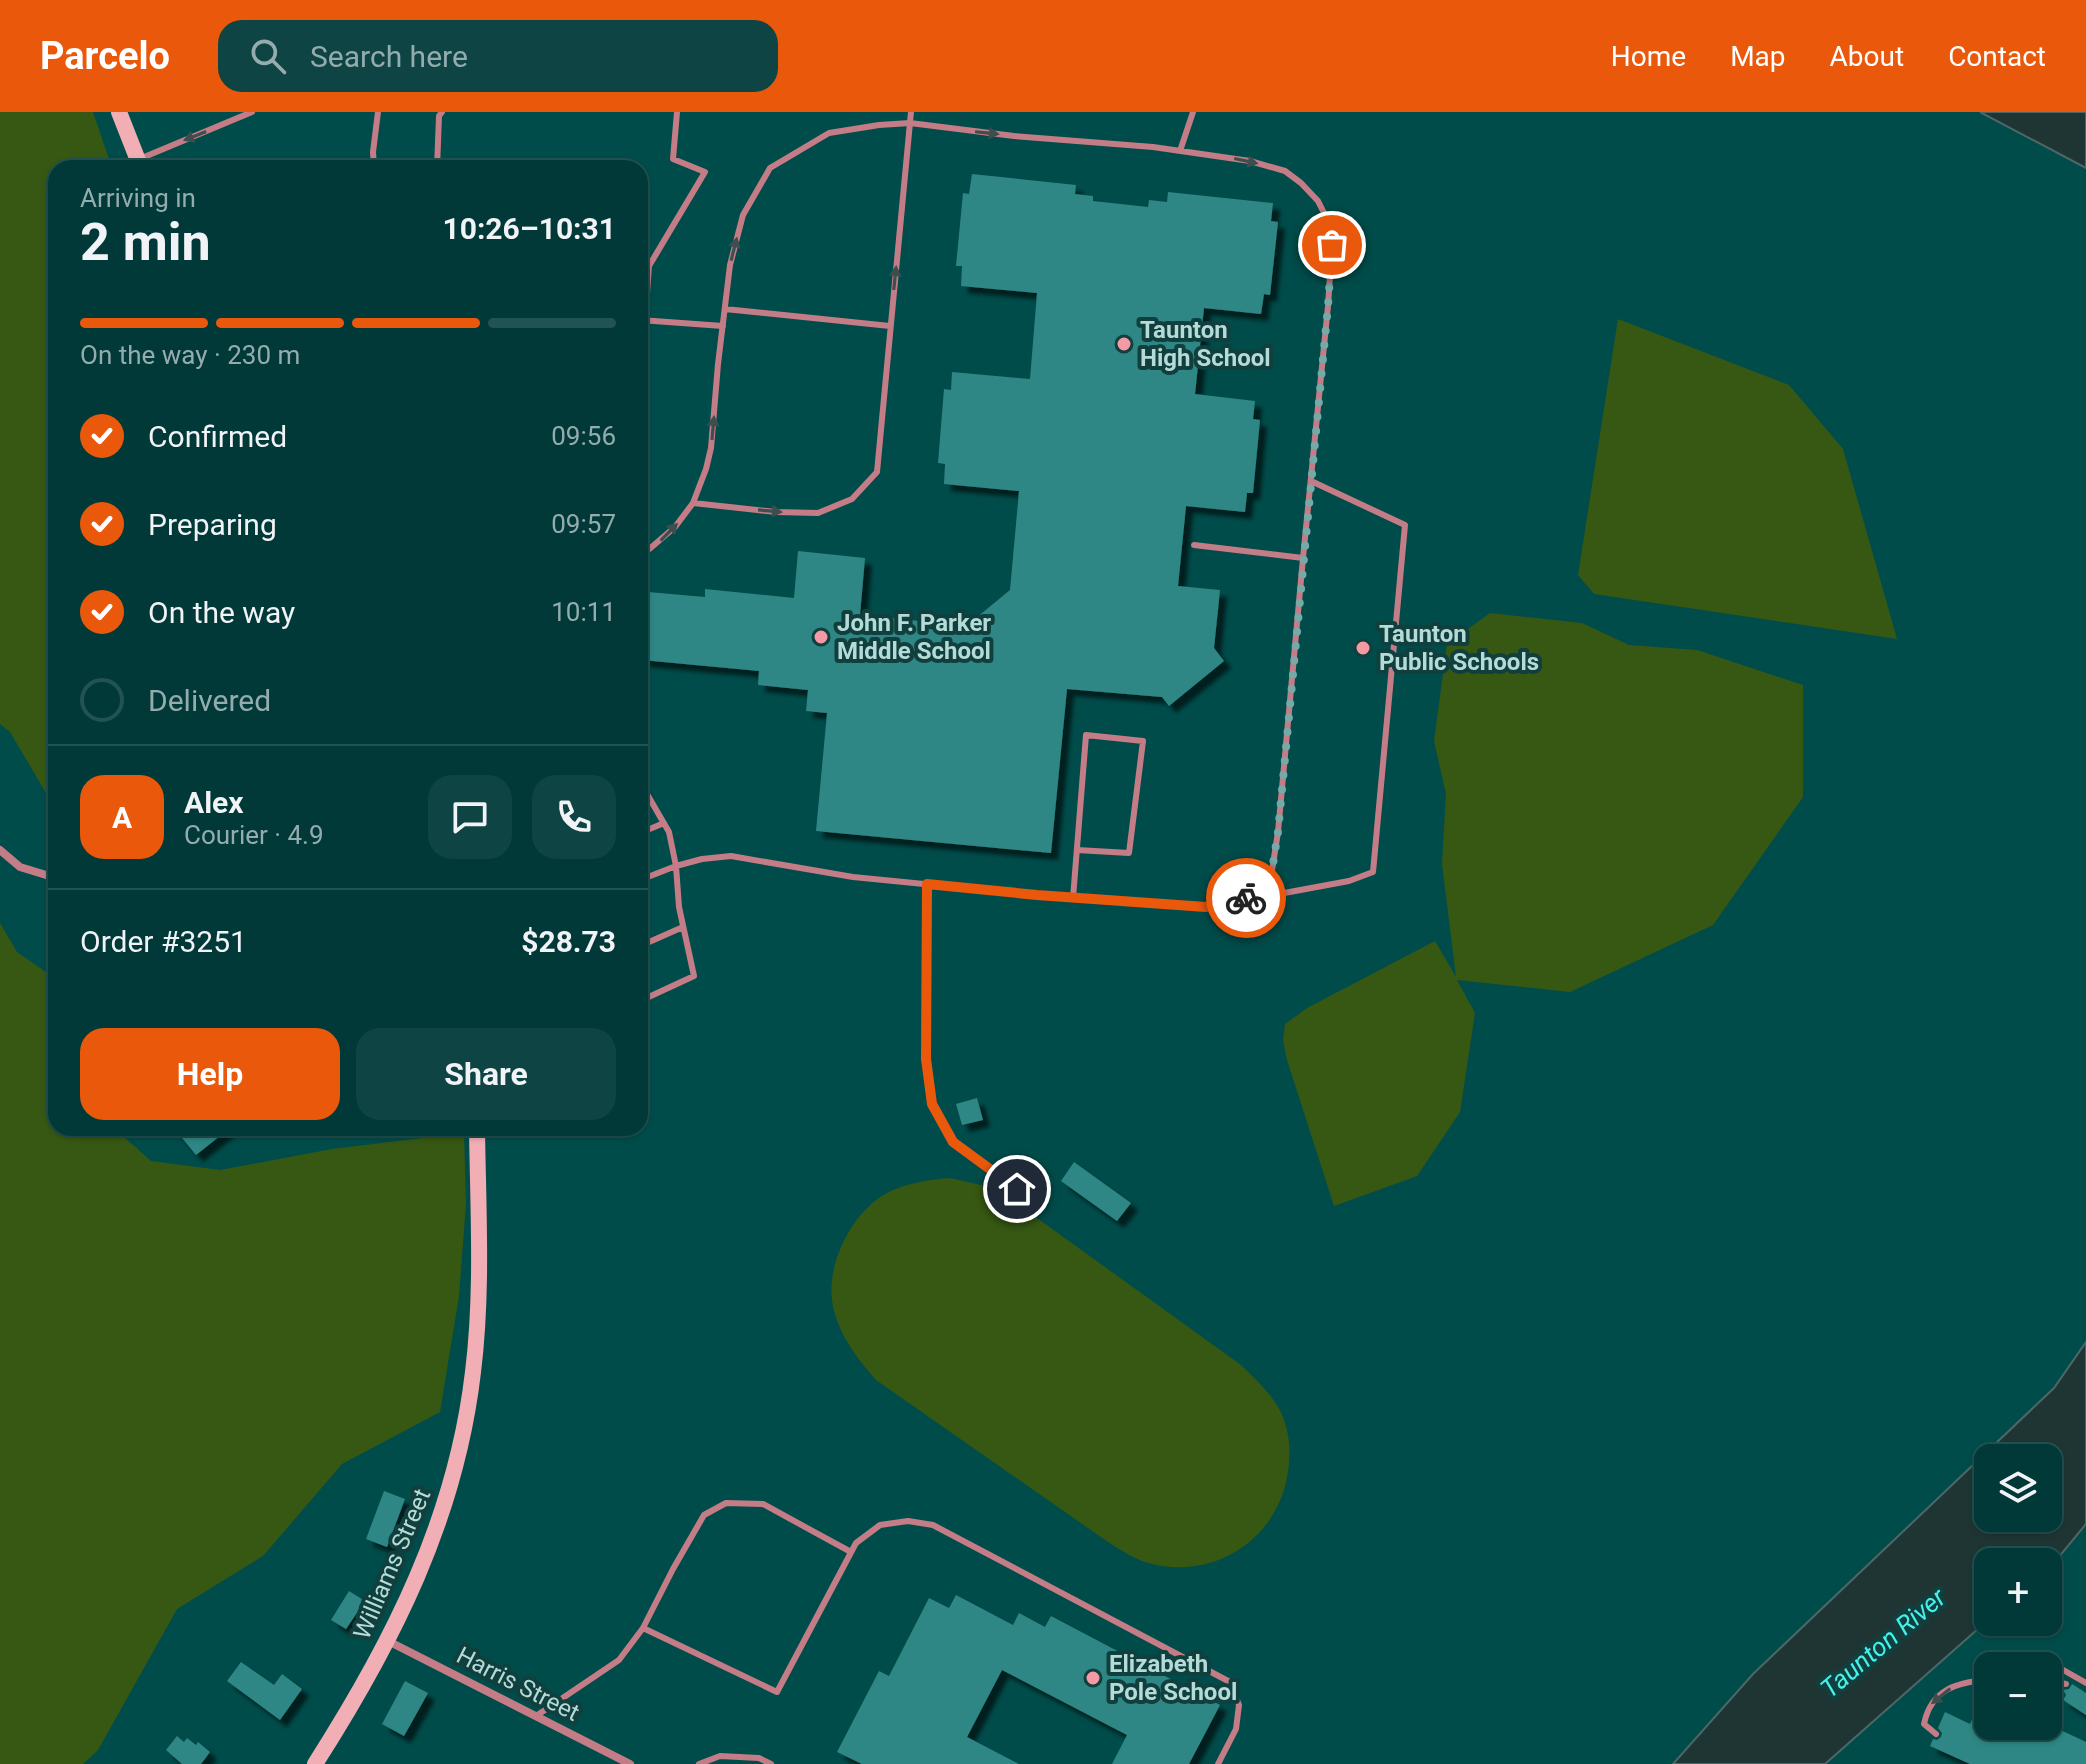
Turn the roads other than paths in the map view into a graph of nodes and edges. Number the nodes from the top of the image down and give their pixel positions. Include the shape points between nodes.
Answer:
1 (119, 112) edge
2 (252, 112) edge
3 (378, 112) edge
4 (442, 112) edge
5 (677, 112) edge
6 (911, 112) edge
7 (1193, 112) edge
8 (910, 123) junction
9 (1180, 151) junction
10 (137, 160) edge
11 (148, 160) edge
12 (374, 160) edge
13 (437, 160) edge
14 (649, 266) joint
15 (648, 274) edge
16 (725, 309) junction
17 (648, 320) edge
18 (723, 326) junction
19 (890, 326) junction
20 (1311, 481) junction
21 (693, 503) junction
22 (1194, 545) dead end
23 (648, 550) edge
24 (1303, 558) junction
25 (648, 796) edge
26 (664, 823) junction
27 (648, 830) edge
28 (0, 850) edge
29 (1077, 850) junction
30 (676, 866) junction
31 (48, 876) edge
32 (648, 877) edge
33 (927, 884) junction
34 (1268, 896) junction
35 (1073, 898) junction
36 (683, 927) junction
37 (648, 942) edge
38 (648, 997) edge
39 (477, 1136) edge
40 (1017, 1189) dead end
41 (851, 1552) junction
42 (643, 1628) junction
43 (388, 1641) junction
44 (2062, 1669) edge
45 (1974, 1681) edge
46 (2062, 1683) edge
47 (2086, 1683) edge
48 (2066, 1684) dead end
49 (536, 1716) junction
50 (1936, 1734) dead end
51 (315, 1764) edge
52 (630, 1764) edge
53 (699, 1764) edge
54 (771, 1764) edge
55 (1218, 1764) edge

1 - 10 street
2 -> 11 lane
3 - 12 lane
4 - 13 lane
5 - 14 lane via 673,159 705,172
6 - 8 lane
7 - 9 lane
8 -> 9 lane
16 -> 8 lane via 743,215 770,168 829,133
19 -> 8 lane
9 -> 20 lane via 1285,171 1318,201 1327,219 1332,245
14 - 15 lane
16 - 18 lane
16 - 19 lane
17 - 18 lane
21 -> 18 lane via 711,448
21 -> 19 lane via 818,513 852,499 877,472
20 - 24 lane
20 - 34 lane via 1405,525 1373,872
23 -> 21 lane
22 - 24 lane
24 - 34 lane
25 - 26 lane
26 - 27 lane
26 - 30 lane
28 - 31 street via 20,867
29 - 29 lane via 1086,735 1143,741 1129,853
29 - 35 lane
30 - 32 lane
30 - 33 lane via 731,856
30 - 36 lane
33 - 35 lane
33 - 40 lane via 926,1059 932,1104 953,1142
34 - 35 lane via 1231,898 1206,907
36 - 37 lane
36 - 38 lane via 694,976
39 - 43 street, Williams Street via 477,1322 466,1419 443,1513
41 - 42 lane via 763,1504 726,1503 704,1515
41 - 42 lane via 777,1692
41 - 55 lane via 880,1525 933,1525 1230,1682 1239,1705 1236,1729
42 - 49 lane via 619,1660
43 - 49 street, Harris Street
43 - 51 street, Williams Street
44 - 47 lane
45 -> 50 lane via 1947,1689 1927,1707 1924,1724
46 - 48 lane
49 - 52 street, Harris Street
53 - 54 lane via 720,1756 759,1758

